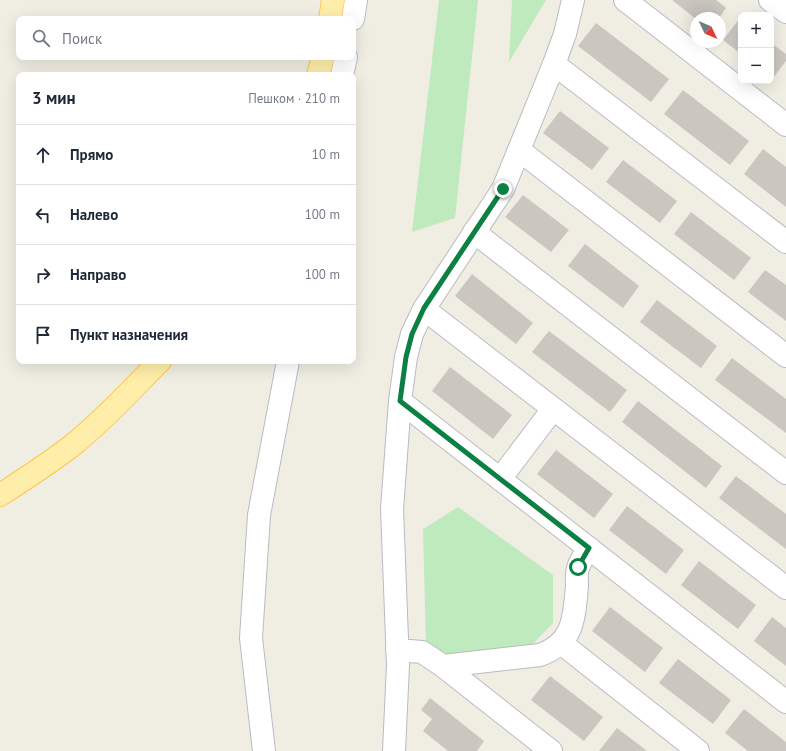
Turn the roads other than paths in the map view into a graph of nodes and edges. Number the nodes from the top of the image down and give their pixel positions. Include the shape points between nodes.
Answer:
1 (333, 0) edge
2 (356, 0) edge
3 (573, 0) edge
4 (625, 0) edge
5 (770, 0) edge
6 (786, 12) edge
7 (330, 16) edge
8 (353, 16) edge
9 (322, 60) edge
10 (345, 60) edge
11 (554, 64) junction
12 (319, 72) edge
13 (343, 72) edge
14 (786, 125) edge
15 (519, 150) junction
16 (474, 232) junction
17 (786, 242) edge
18 (424, 308) junction
19 (786, 356) edge
20 (157, 364) edge
21 (287, 364) edge
22 (400, 401) junction
23 (553, 409) junction
24 (786, 473) edge
25 (500, 479) junction
26 (0, 495) edge
27 (589, 548) junction
28 (786, 588) edge
29 (561, 643) junction
30 (397, 650) junction
31 (443, 666) junction
32 (786, 702) edge
33 (395, 750) edge
34 (264, 751) edge
35 (551, 751) edge
36 (698, 751) edge

1 - 7 main road
2 - 8 street
3 - 11 street via 565,34
4 - 14 street
5 - 6 street
9 - 12 main road
10 - 13 street
11 - 15 street
11 - 17 street
15 - 16 street via 503,189
15 - 19 street
16 - 18 street
16 - 24 street
18 - 22 street via 412,334 406,357
18 - 23 street
20 - 26 main road via 74,444
21 - 34 street via 259,515 251,638
22 - 25 street
22 - 30 street via 392,509
23 - 25 street
23 - 28 street
25 - 27 street
27 - 29 street via 578,567 574,616 570,630
27 - 32 street
29 - 31 street via 540,655
29 - 36 street
30 - 31 street via 422,652
30 - 33 street
31 - 35 street

